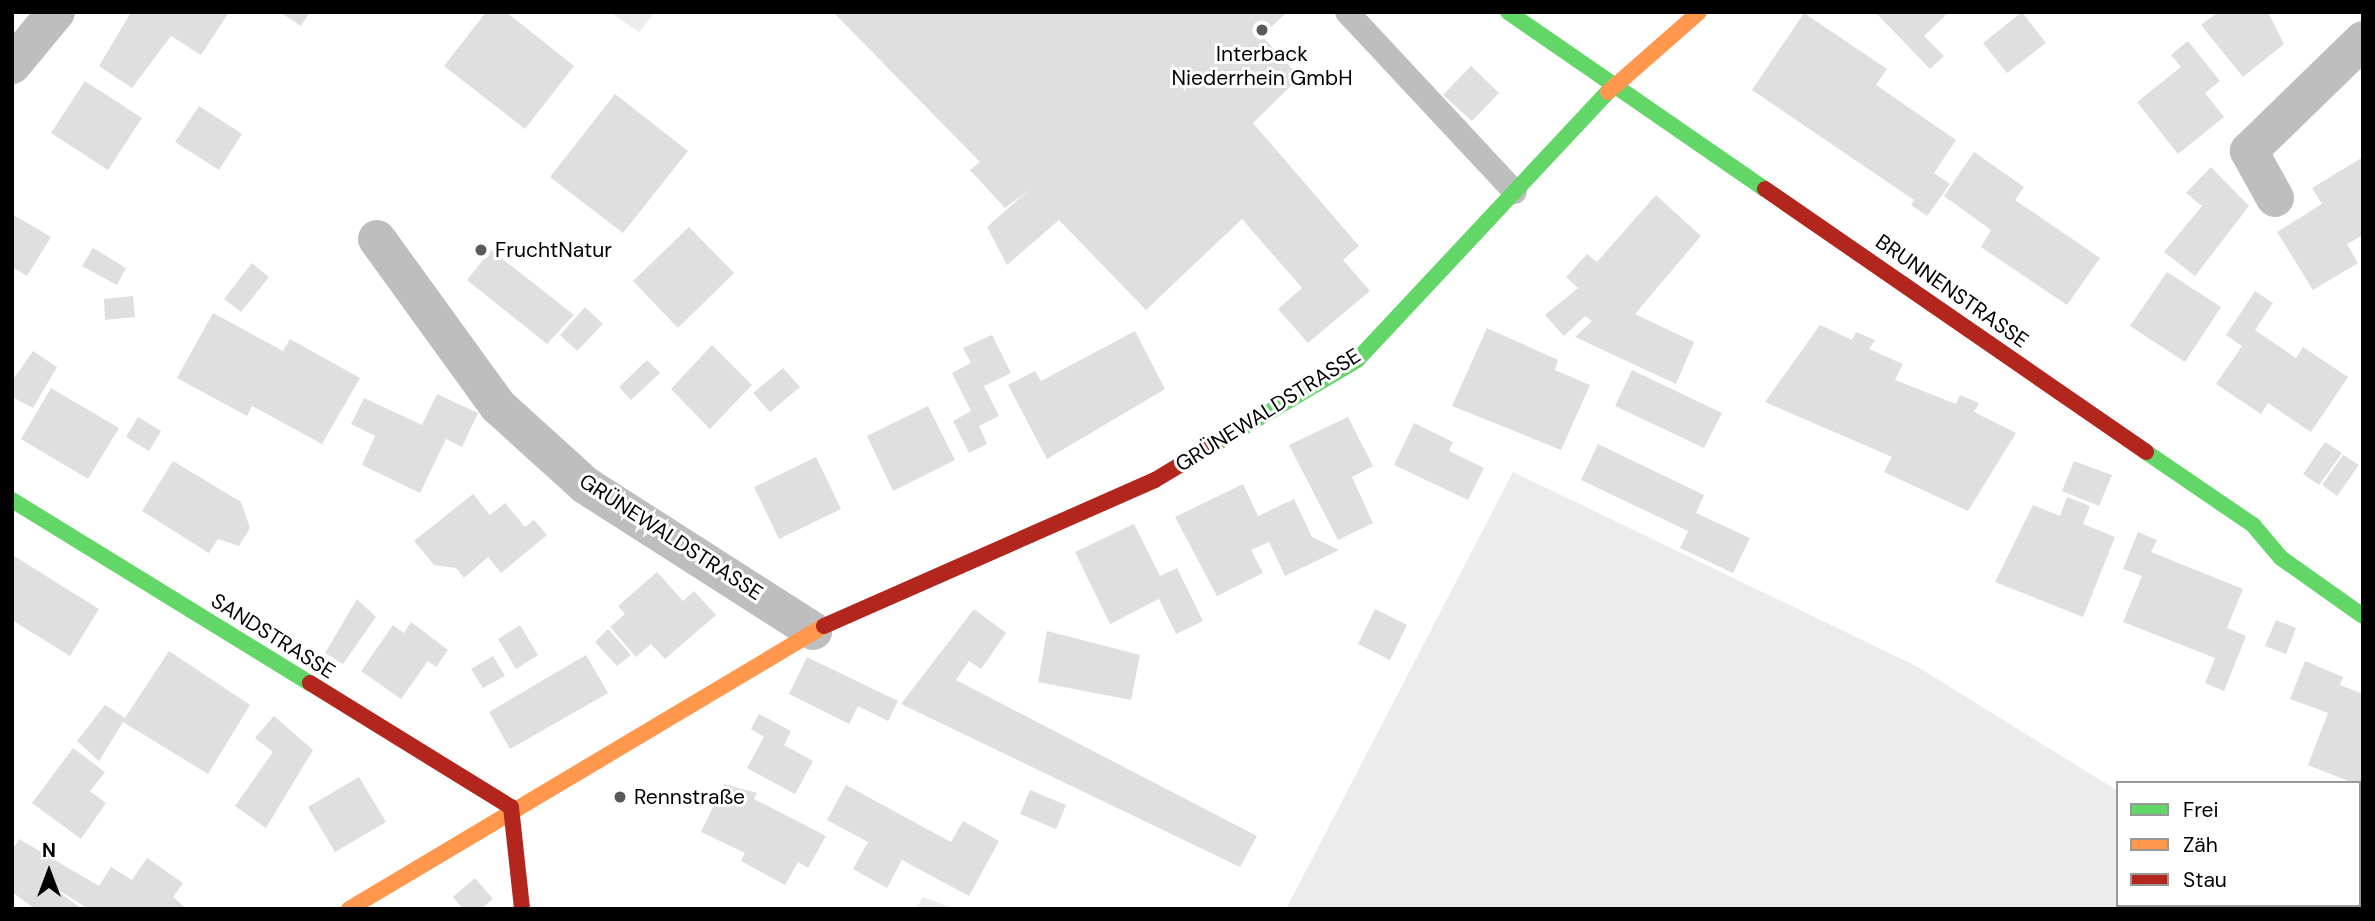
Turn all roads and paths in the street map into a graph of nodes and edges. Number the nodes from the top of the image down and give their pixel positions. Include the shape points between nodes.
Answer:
1 (56, 12) edge
2 (1347, 12) edge
3 (1508, 12) edge
4 (1699, 12) edge
5 (2363, 40) edge
6 (12, 65) edge
7 (1615, 85) junction
8 (1515, 192) junction
9 (2275, 198) dead end
10 (377, 239) dead end
11 (12, 500) edge
12 (2363, 616) edge
13 (813, 631) junction
14 (511, 807) junction
15 (349, 909) edge
16 (522, 909) edge

1 - 6 street
2 - 8 lane
3 - 7 street, BRUNNENSTRASSE
4 - 7 street, GRÜNEWALDSTRASSE
5 - 9 street via 2249,151
7 - 8 street, GRÜNEWALDSTRASSE
7 - 12 street, BRUNNENSTRASSE via 2253,525 2281,558
8 - 13 street, GRÜNEWALDSTRASSE via 1357,360 1155,480
10 - 13 street, GRÜNEWALDSTRASSE via 498,406 585,485
11 - 14 street, SANDSTRASSE
13 - 14 street, GRÜNEWALDSTRASSE
14 - 15 street, GRÜNEWALDSTRASSE
14 - 16 street

